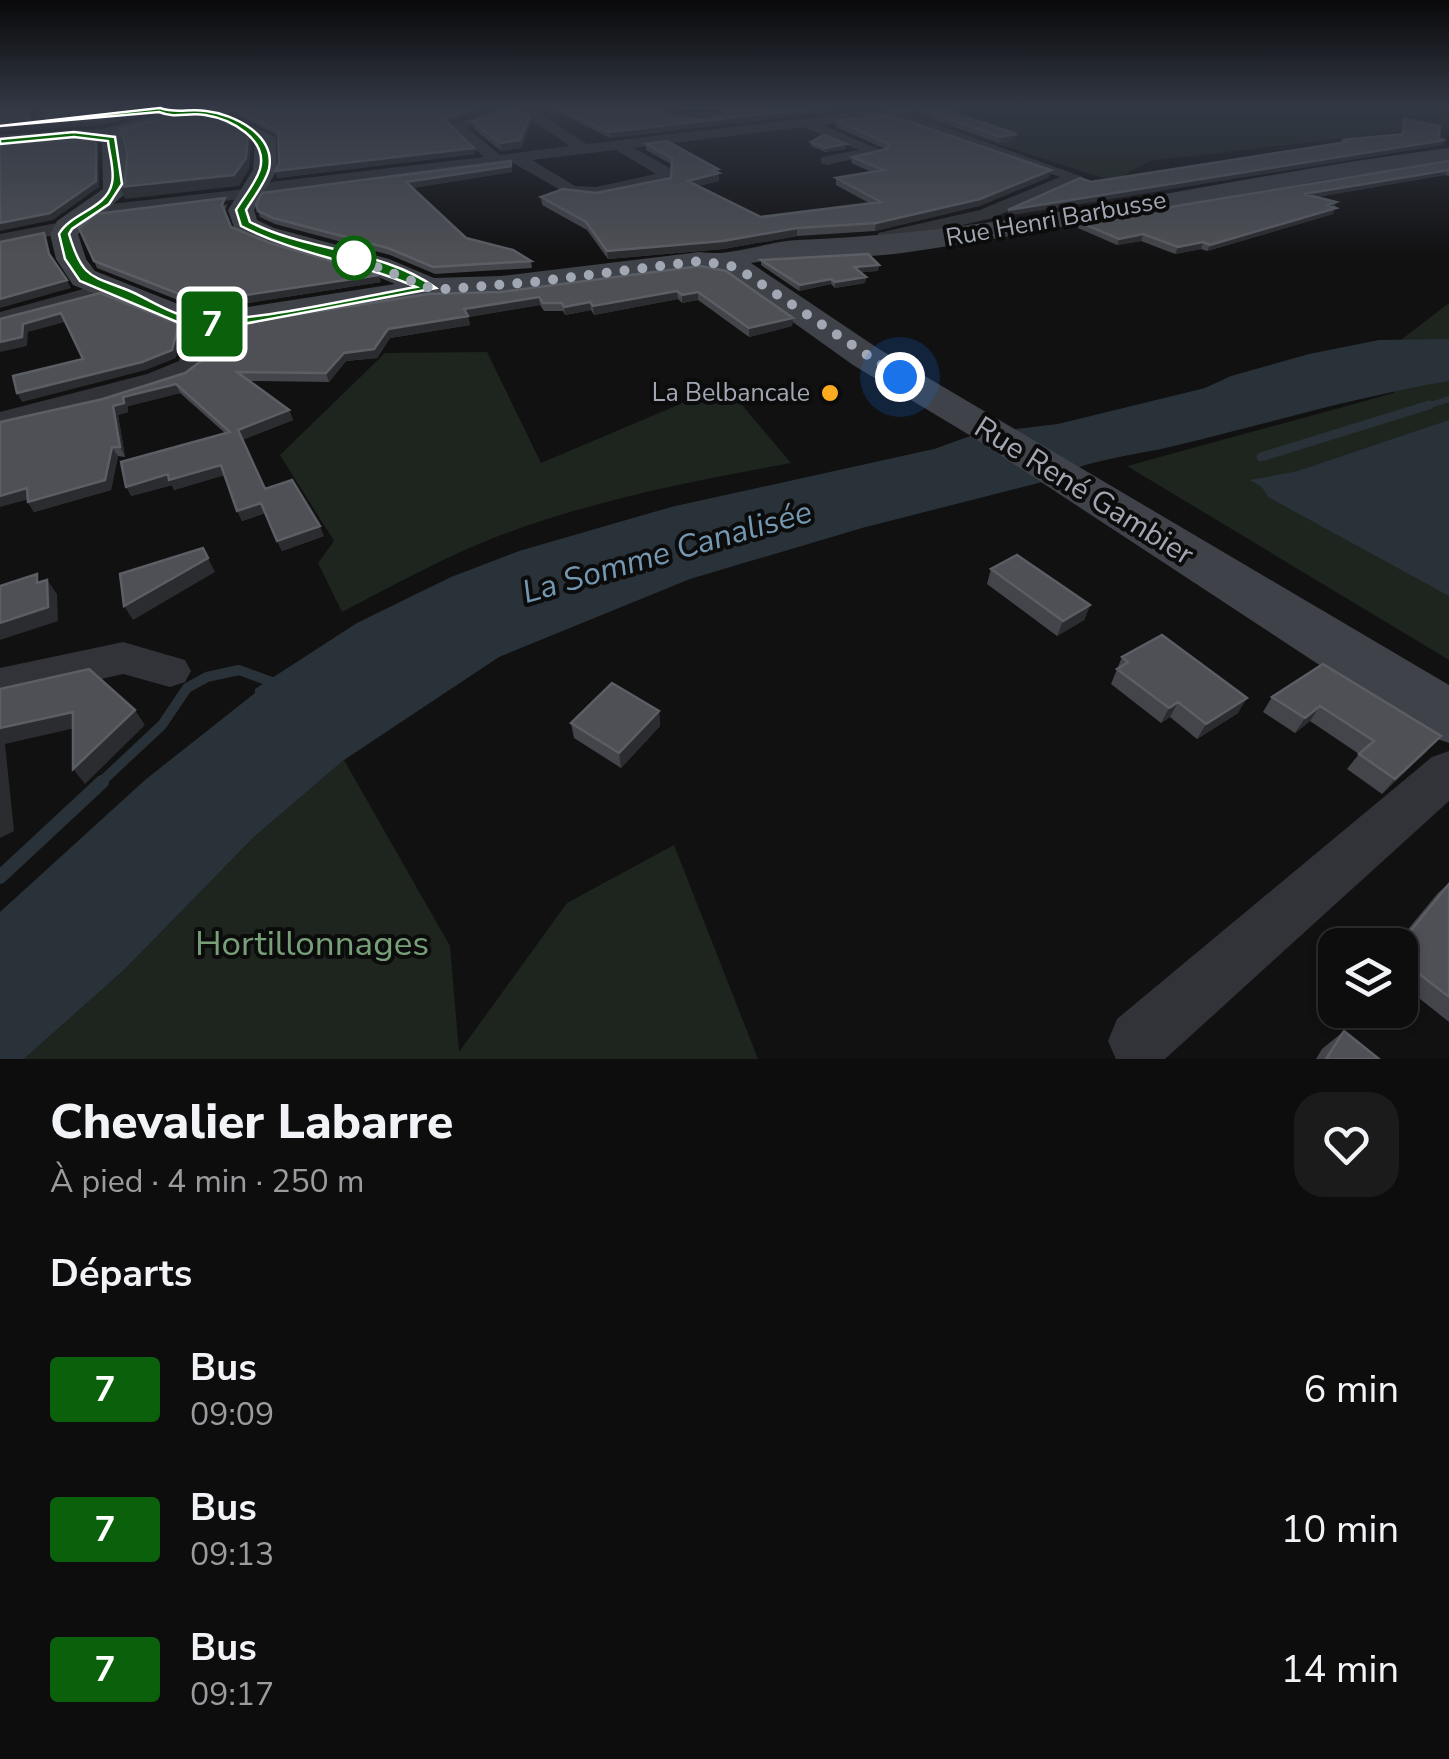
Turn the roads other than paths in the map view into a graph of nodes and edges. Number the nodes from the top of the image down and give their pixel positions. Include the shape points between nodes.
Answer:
1 (114, 157) edge
2 (265, 157) edge
3 (506, 157) edge
4 (517, 157) edge
5 (639, 157) edge
6 (843, 157) edge
7 (1021, 157) edge
8 (1430, 157) edge
9 (496, 159) joint
10 (827, 160) edge
11 (252, 192) junction
12 (80, 220) junction
13 (0, 240) edge
14 (796, 250) junction
15 (722, 262) junction
16 (430, 288) junction
17 (106, 290) junction
18 (0, 319) edge
19 (200, 325) junction
20 (0, 421) edge
21 (170, 671) dead end
22 (0, 685) edge
23 (1449, 717) edge
24 (1449, 770) edge
25 (1139, 1041) dead end

1 - 12 street via 117,184 106,202
2 - 11 street
3 - 9 street
4 - 5 street via 572,192 596,192 664,176
6 - 10 street
7 - 14 street via 1075,177 948,226
8 - 14 street, Rue Henri Barbusse via 895,245
9 - 11 street
11 - 12 street
11 - 16 street via 240,218 251,229 378,265
12 - 13 street
12 - 17 street via 64,234 79,273
14 - 15 street, Rue Henri Barbusse
15 - 16 street, Rue Henri Barbusse
15 - 23 street, Rue René Gambier
16 - 19 street, Rue Henri Barbusse
17 - 18 street
17 - 19 street
19 - 20 street via 190,366
21 - 22 street via 123,658
24 - 25 street

